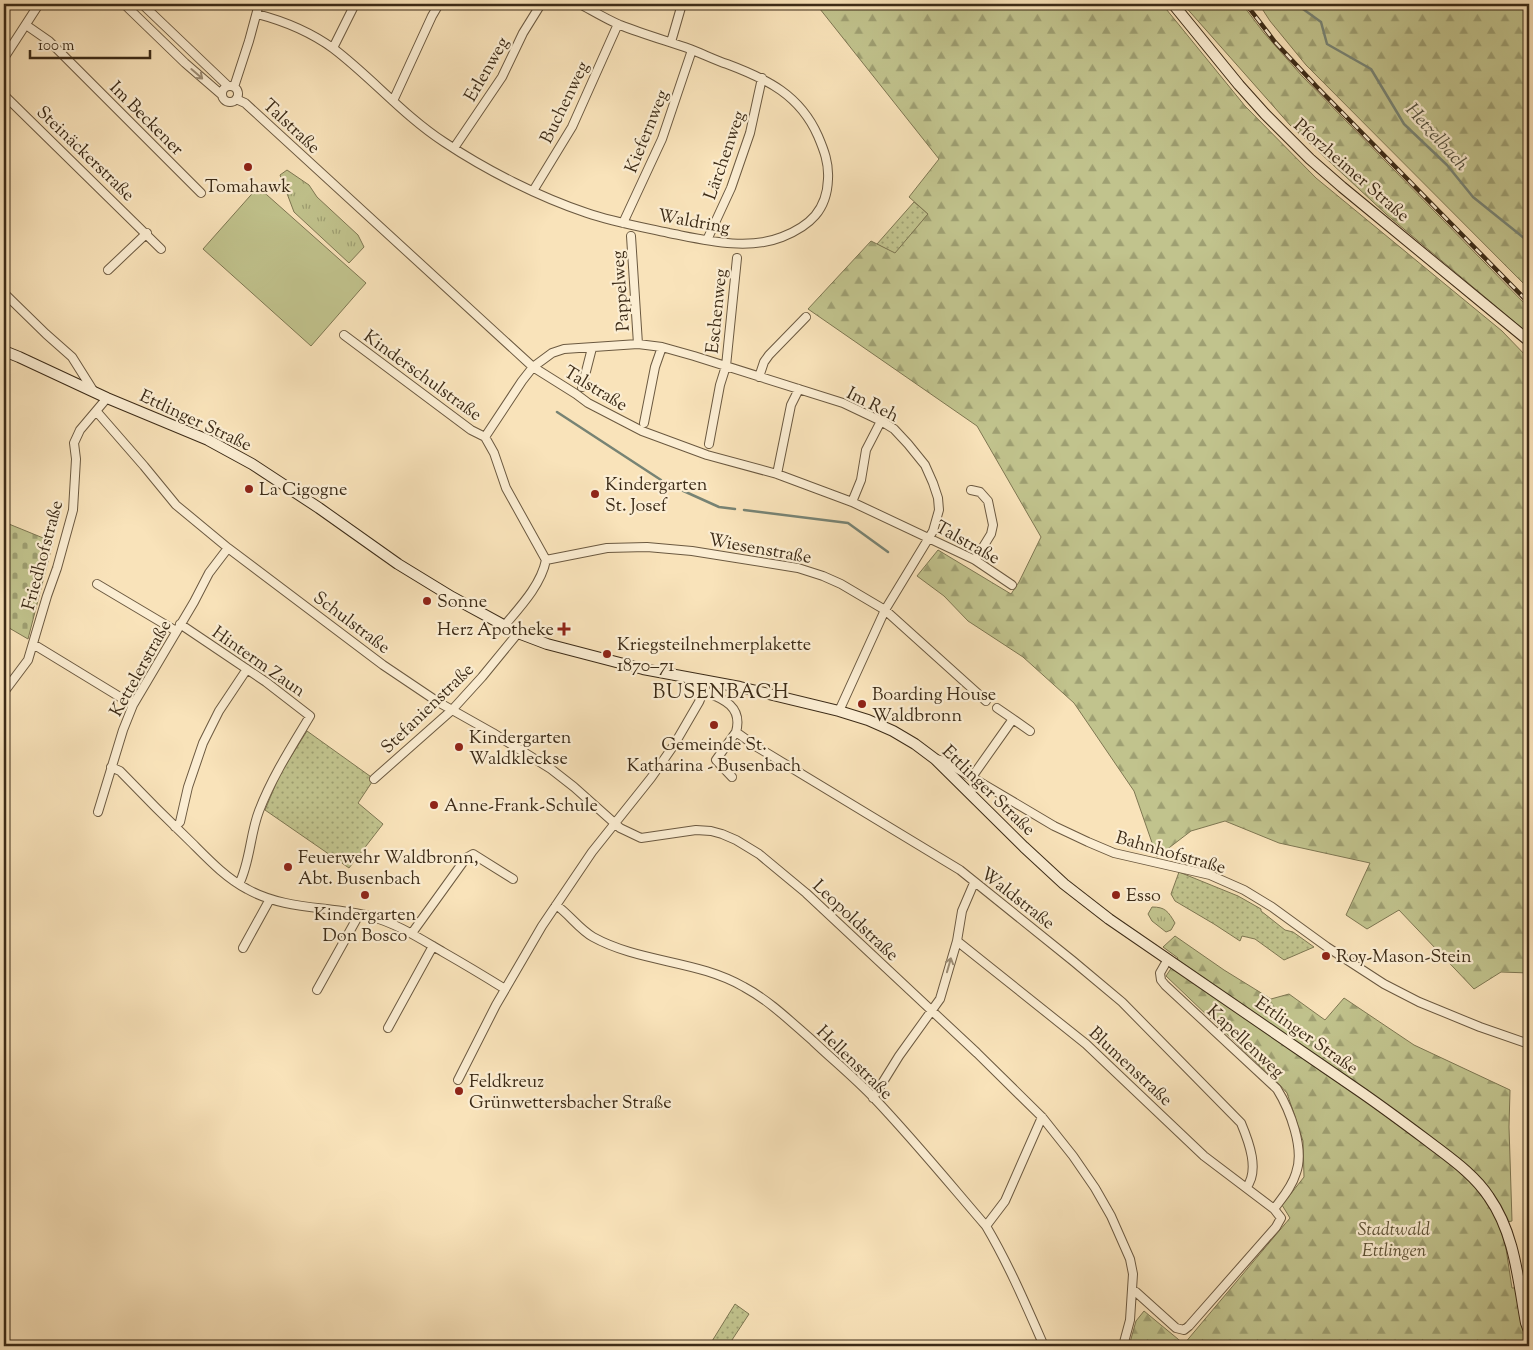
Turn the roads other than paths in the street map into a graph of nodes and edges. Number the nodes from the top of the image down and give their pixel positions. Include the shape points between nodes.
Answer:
1 (39, 4) edge
2 (124, 4) edge
3 (142, 4) edge
4 (259, 4) edge
5 (355, 4) edge
6 (439, 4) edge
7 (541, 4) edge
8 (580, 4) edge
9 (682, 4) edge
10 (1173, 4) edge
11 (258, 14) junction
12 (618, 24) junction
13 (26, 25) junction
14 (671, 42) junction
15 (332, 48) junction
16 (692, 50) junction
17 (4, 58) edge
18 (762, 78) junction
19 (231, 86) junction
20 (4, 94) edge
21 (222, 95) junction
22 (236, 99) junction
23 (393, 100) junction
24 (454, 148) junction
25 (534, 191) junction
26 (201, 193) dead end
27 (623, 223) junction
28 (147, 233) junction
29 (631, 236) dead end
30 (707, 240) junction
31 (161, 249) dead end
32 (737, 258) dead end
33 (108, 270) dead end
34 (4, 293) edge
35 (806, 317) dead end
36 (344, 335) dead end
37 (1529, 341) edge
38 (638, 344) junction
39 (662, 347) junction
40 (592, 348) junction
41 (4, 351) edge
42 (726, 366) junction
43 (533, 367) junction
44 (759, 377) junction
45 (582, 387) dead end
46 (799, 389) junction
47 (94, 392) junction
48 (108, 398) junction
49 (96, 412) junction
50 (881, 421) junction
51 (644, 423) dead end
52 (485, 437) junction
53 (709, 444) dead end
54 (777, 474) junction
55 (971, 490) dead end
56 (852, 502) junction
57 (930, 538) junction
58 (228, 548) junction
59 (546, 560) junction
60 (975, 560) junction
61 (97, 584) dead end
62 (1012, 585) dead end
63 (885, 610) junction
64 (504, 626) junction
65 (178, 628) junction
66 (518, 634) junction
67 (33, 644) junction
68 (247, 669) junction
69 (705, 686) junction
70 (4, 692) edge
71 (986, 701) dead end
72 (132, 705) junction
73 (997, 708) dead end
74 (452, 710) junction
75 (839, 711) junction
76 (1013, 719) junction
77 (1030, 731) dead end
78 (736, 732) junction
79 (935, 759) junction
80 (111, 767) junction
81 (732, 777) dead end
82 (972, 777) junction
83 (374, 779) dead end
84 (98, 812) dead end
85 (615, 824) junction
86 (176, 827) junction
87 (513, 879) dead end
88 (974, 883) junction
89 (239, 884) junction
90 (270, 899) junction
91 (556, 905) junction
92 (358, 914) junction
93 (412, 933) junction
94 (957, 941) junction
95 (433, 946) junction
96 (243, 948) dead end
97 (1168, 960) junction
98 (505, 989) junction
99 (317, 990) dead end
100 (932, 1010) junction
101 (388, 1028) dead end
102 (1529, 1044) edge
103 (458, 1080) dead end
104 (873, 1098) junction
105 (1042, 1117) junction
106 (1246, 1188) junction
107 (1274, 1209) junction
108 (986, 1226) junction
109 (1132, 1291) junction
110 (1529, 1332) edge
111 (1044, 1346) edge
112 (1123, 1346) edge

1 - 13 street
2 -> 21 street, Talstraße
3 - 19 street
4 - 11 street
5 - 15 street
6 - 23 street
7 - 24 street, Erlenweg via 502,77
8 - 12 street, Waldring
9 - 14 street
10 - 37 main road, Pforzheimer Straße via 1239,85 1310,158
11 - 15 street, Waldring via 308,33
11 - 19 street
12 - 14 street, Waldring
12 - 25 street, Buchenweg via 572,127
13 - 17 street
13 - 26 street, Im Beckener via 49,41
14 - 16 street, Waldring
15 - 23 street, Waldring
16 - 18 street, Waldring
16 - 27 street, Kiefernweg via 662,139
18 - 30 street, Lärchenweg via 750,133
18 - 30 street, Waldring via 788,96 809,117 824,151 828,190 815,216 793,233 771,242 737,244
19 - 21 street via 224,88
19 - 22 street, Talstraße via 237,90
20 - 28 street, Steinäckerstraße
21 - 22 street, Talstraße via 227,101
22 - 43 street, Talstraße via 246,103
23 - 24 street, Waldring
24 - 25 street, Waldring
25 - 27 street, Waldring via 587,213
27 - 30 street, Waldring
28 - 31 street, Steinäckerstraße
28 - 33 street
29 - 38 street, Pappelweg
32 - 42 street, Eschenweg
34 - 47 street via 72,357
35 - 44 street via 769,355
36 - 52 street, Kinderschulstraße via 470,430
38 - 39 street, Im Reh
38 - 40 street, Im Reh
39 - 42 street, Im Reh
39 - 51 street
40 - 43 street, Im Reh via 564,349 552,353
40 - 45 street
41 - 47 main road, Ettlinger Straße
42 - 44 street, Im Reh
42 - 53 street, Eschenweg
43 - 52 street, Kinderschulstraße
43 - 54 street, Talstraße via 642,431 698,452
44 - 46 street, Im Reh
46 - 50 street, Im Reh via 843,403
46 - 54 street via 791,405
47 - 48 main road, Ettlinger Straße
48 - 49 street, Friedhofstraße
48 - 64 main road, Ettlinger Straße via 208,440 252,464 398,564
49 - 58 street, Schulstraße via 176,505
49 - 67 street, Friedhofstraße via 80,430 74,443 73,510
50 - 56 street via 866,450 861,480
50 - 57 street, Im Reh via 908,444 933,483 939,510
52 - 59 street, Kinderschulstraße via 506,488
54 - 56 street, Talstraße
55 - 60 street via 980,492 988,501 993,525
56 - 57 street, Talstraße
57 - 60 street, Talstraße
57 - 63 street, Im Reh
58 - 65 street, Kettelerstraße via 209,573
58 - 74 street, Schulstraße via 384,665
59 - 63 street, Wiesenstraße via 607,548 692,551 798,568 841,584
59 - 64 street via 540,579
60 - 62 street, Talstraße
61 - 65 street, Hinterm Zaun
63 - 71 street, Wiesenstraße
63 - 75 street, Im Reh
64 - 66 main road, Ettlinger Straße
65 - 68 street, Hinterm Zaun
65 - 72 street, Kettelerstraße
66 - 69 main road, Ettlinger Straße
66 - 74 street, Stefanienstraße
67 - 70 street, Friedhofstraße via 28,660
67 - 72 street
68 - 86 street via 219,711 203,743
68 - 89 street, Hinterm Zaun via 310,716 260,810
69 - 75 main road, Ettlinger Straße via 740,687
69 - 78 street via 734,709 738,723
69 - 85 street via 674,745
72 - 80 street, Kettelerstraße
73 - 76 street
74 - 83 street, Stefanienstraße
74 - 85 street, Schulstraße via 551,769
75 - 79 main road, Ettlinger Straße via 894,731
76 - 77 street
76 - 82 street
78 - 81 street via 716,760
78 - 88 street, Waldstraße via 960,870
79 - 82 street, Bahnhofstraße
79 - 97 main road, Ettlinger Straße via 1064,884
80 - 84 street, Kettelerstraße
80 - 86 street
82 - 102 street, Bahnhofstraße via 1054,826 1114,853 1203,873 1244,890 1384,984 1418,1002
85 - 91 street
85 - 100 street, Leopoldstraße via 641,838 696,830 711,831 736,840 759,854 806,893
86 - 89 street via 212,863
87 - 93 street via 473,854 469,855
88 - 94 street via 962,912
88 - 106 street, Waldstraße via 1122,1002 1241,1123 1253,1166 1251,1182
89 - 90 street
90 - 92 street
90 - 96 street
91 - 98 street
91 - 104 street, Hellenstraße via 592,936 607,943 721,976 743,986 772,1005
92 - 93 street
92 - 99 street
93 - 95 street
100 -> 94 street via 940,998
94 - 106 street, Blumenstraße via 1086,1044 1204,1156
95 - 98 street
95 - 101 street
97 - 107 street, Kapellenweg via 1160,974 1165,984 1277,1089 1286,1103 1299,1160 1293,1183
97 - 110 main road, Ettlinger Straße via 1391,1113 1460,1166 1496,1208 1508,1234
98 - 103 street
100 - 104 street via 898,1056
100 - 105 street, Leopoldstraße
104 - 108 street, Hellenstraße
105 - 108 street via 1005,1201
105 - 109 street, Leopoldstraße via 1095,1188 1111,1216 1130,1259
106 - 107 street, Blumenstraße
107 - 109 street, Blumenstraße via 1281,1218 1276,1227 1184,1330 1176,1328
108 - 111 street, Hellenstraße via 1004,1257
109 - 112 street, Leopoldstraße via 1130,1320

